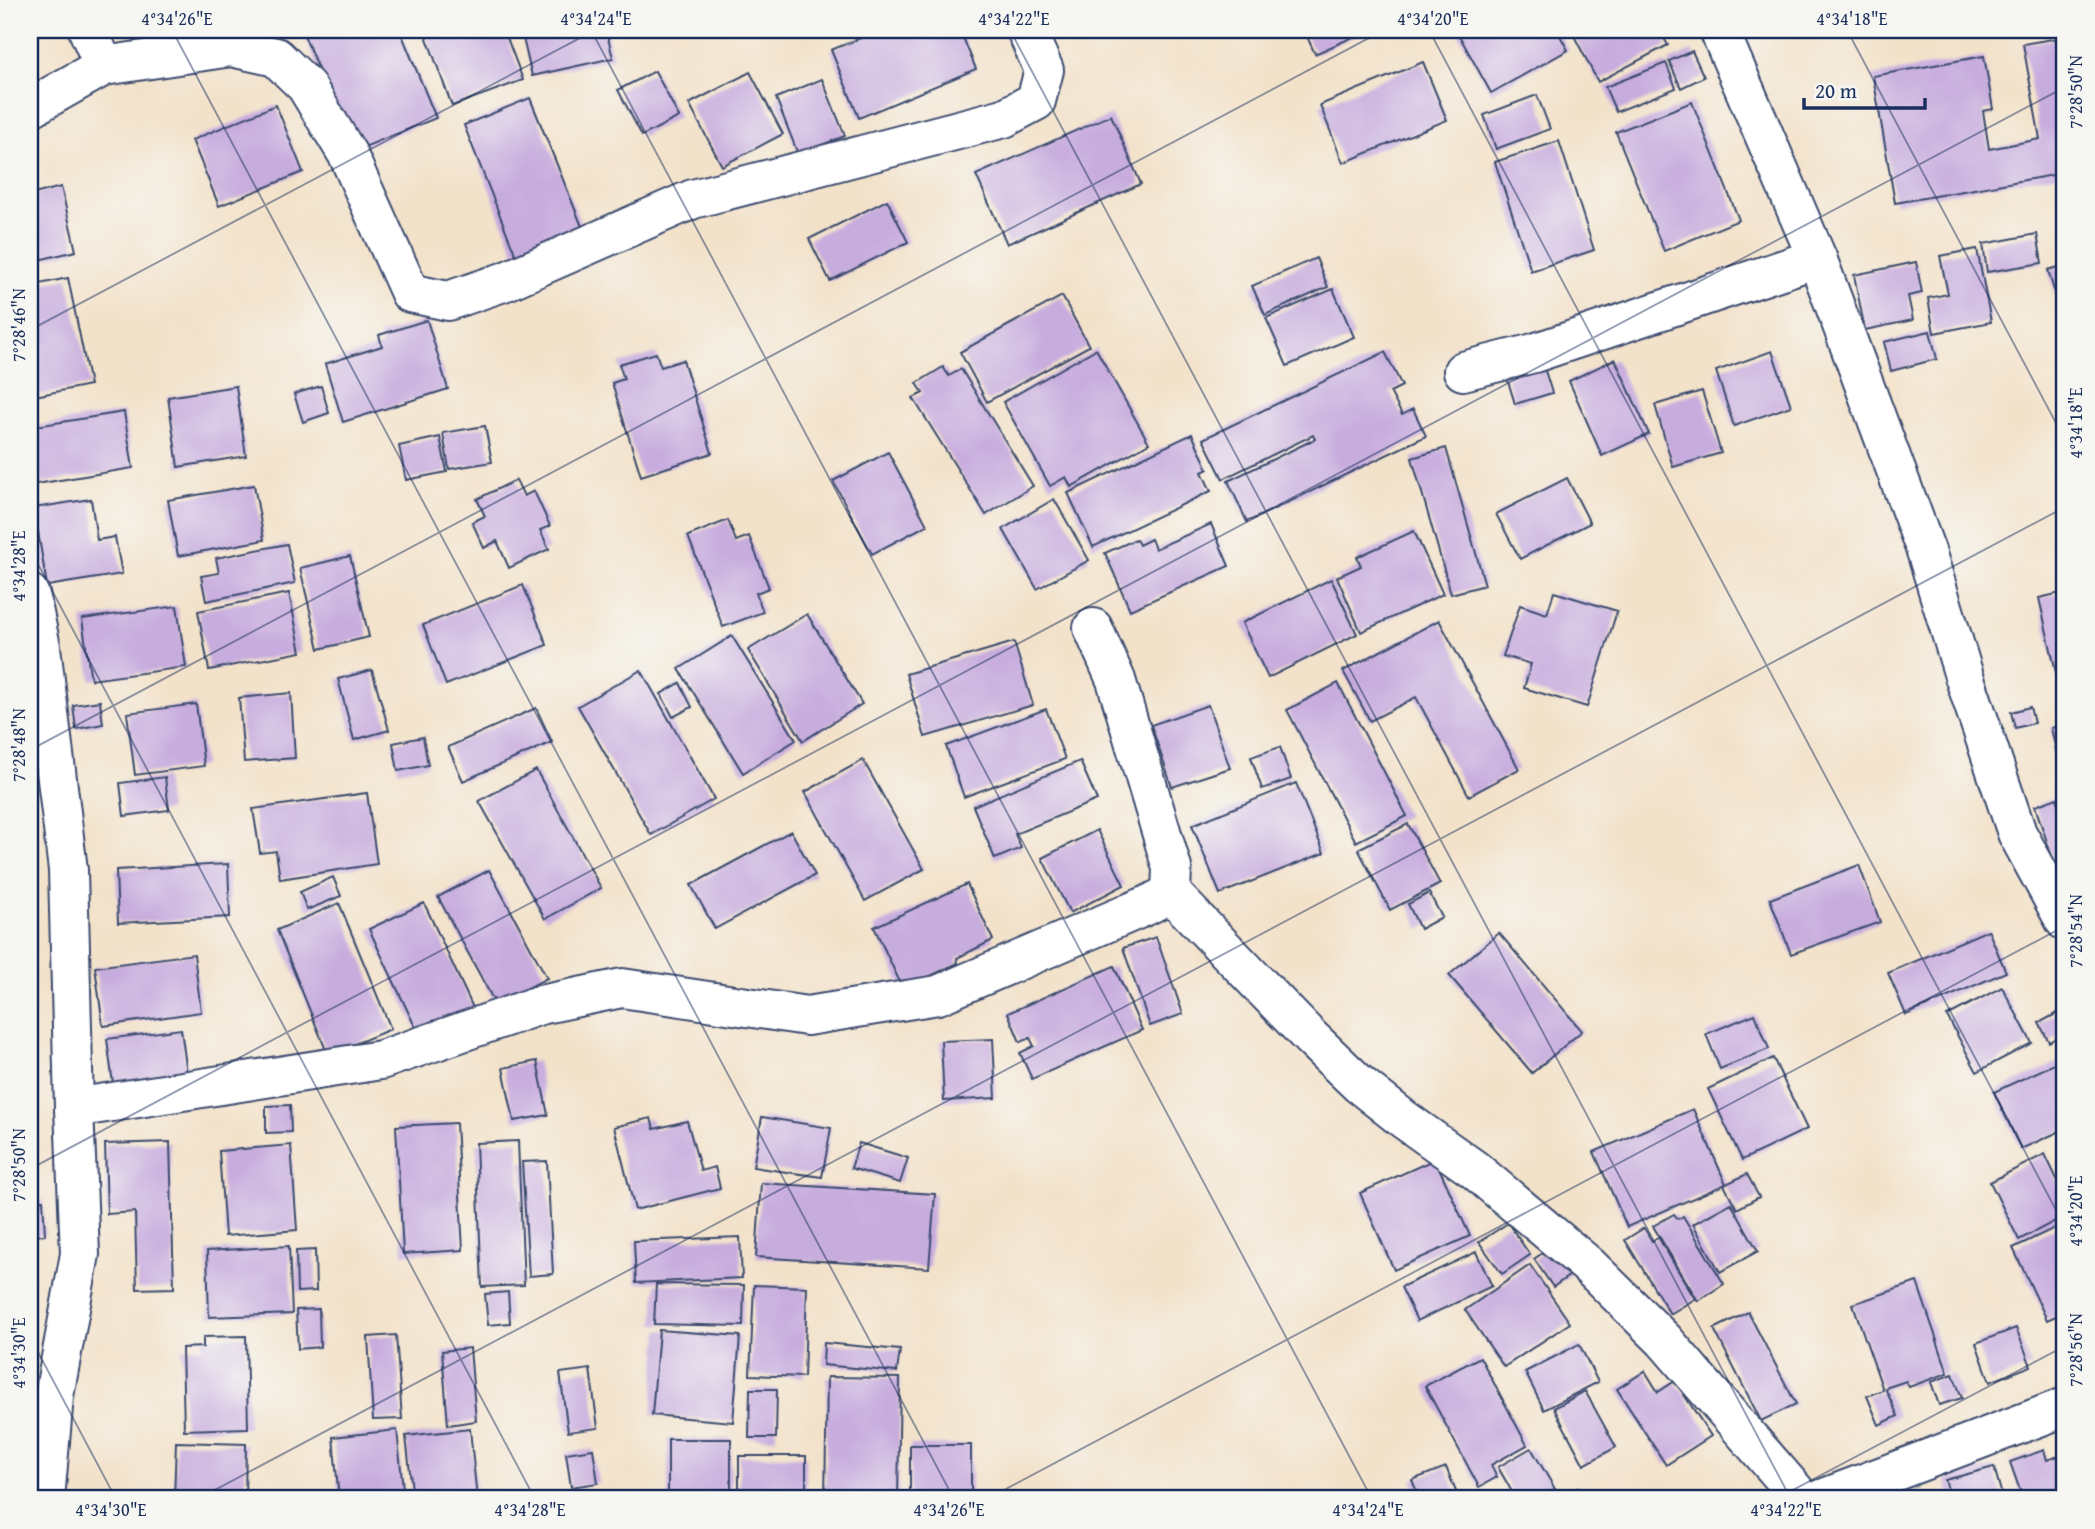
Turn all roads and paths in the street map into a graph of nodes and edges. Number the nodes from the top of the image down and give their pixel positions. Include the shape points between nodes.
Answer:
1 (88, 30) edge
2 (1026, 30) edge
3 (1719, 30) edge
4 (104, 66) junction
5 (30, 108) edge
6 (1817, 258) junction
7 (1463, 370) dead end
8 (30, 594) edge
9 (1093, 628) dead end
10 (1171, 893) junction
11 (2065, 921) edge
12 (74, 1108) junction
13 (2065, 1407) edge
14 (45, 1499) edge
15 (1802, 1499) edge
16 (1822, 1499) edge

1 - 4 street
2 - 4 street via 1044,70 1036,101 1004,118 693,199 506,281 448,301 410,293 348,155 306,86 276,57 231,47
3 - 6 street
4 - 5 street
6 - 7 street via 1534,353
6 - 11 street via 1926,551 2017,833
8 - 12 street via 41,647 68,870
9 - 10 street via 1116,680 1172,868
10 - 12 street via 938,995 807,1016 622,988 540,1005 381,1060
10 - 15 street via 1359,1084 1475,1170 1588,1265 1664,1340
12 - 14 street via 80,1254 54,1396
13 - 16 street

